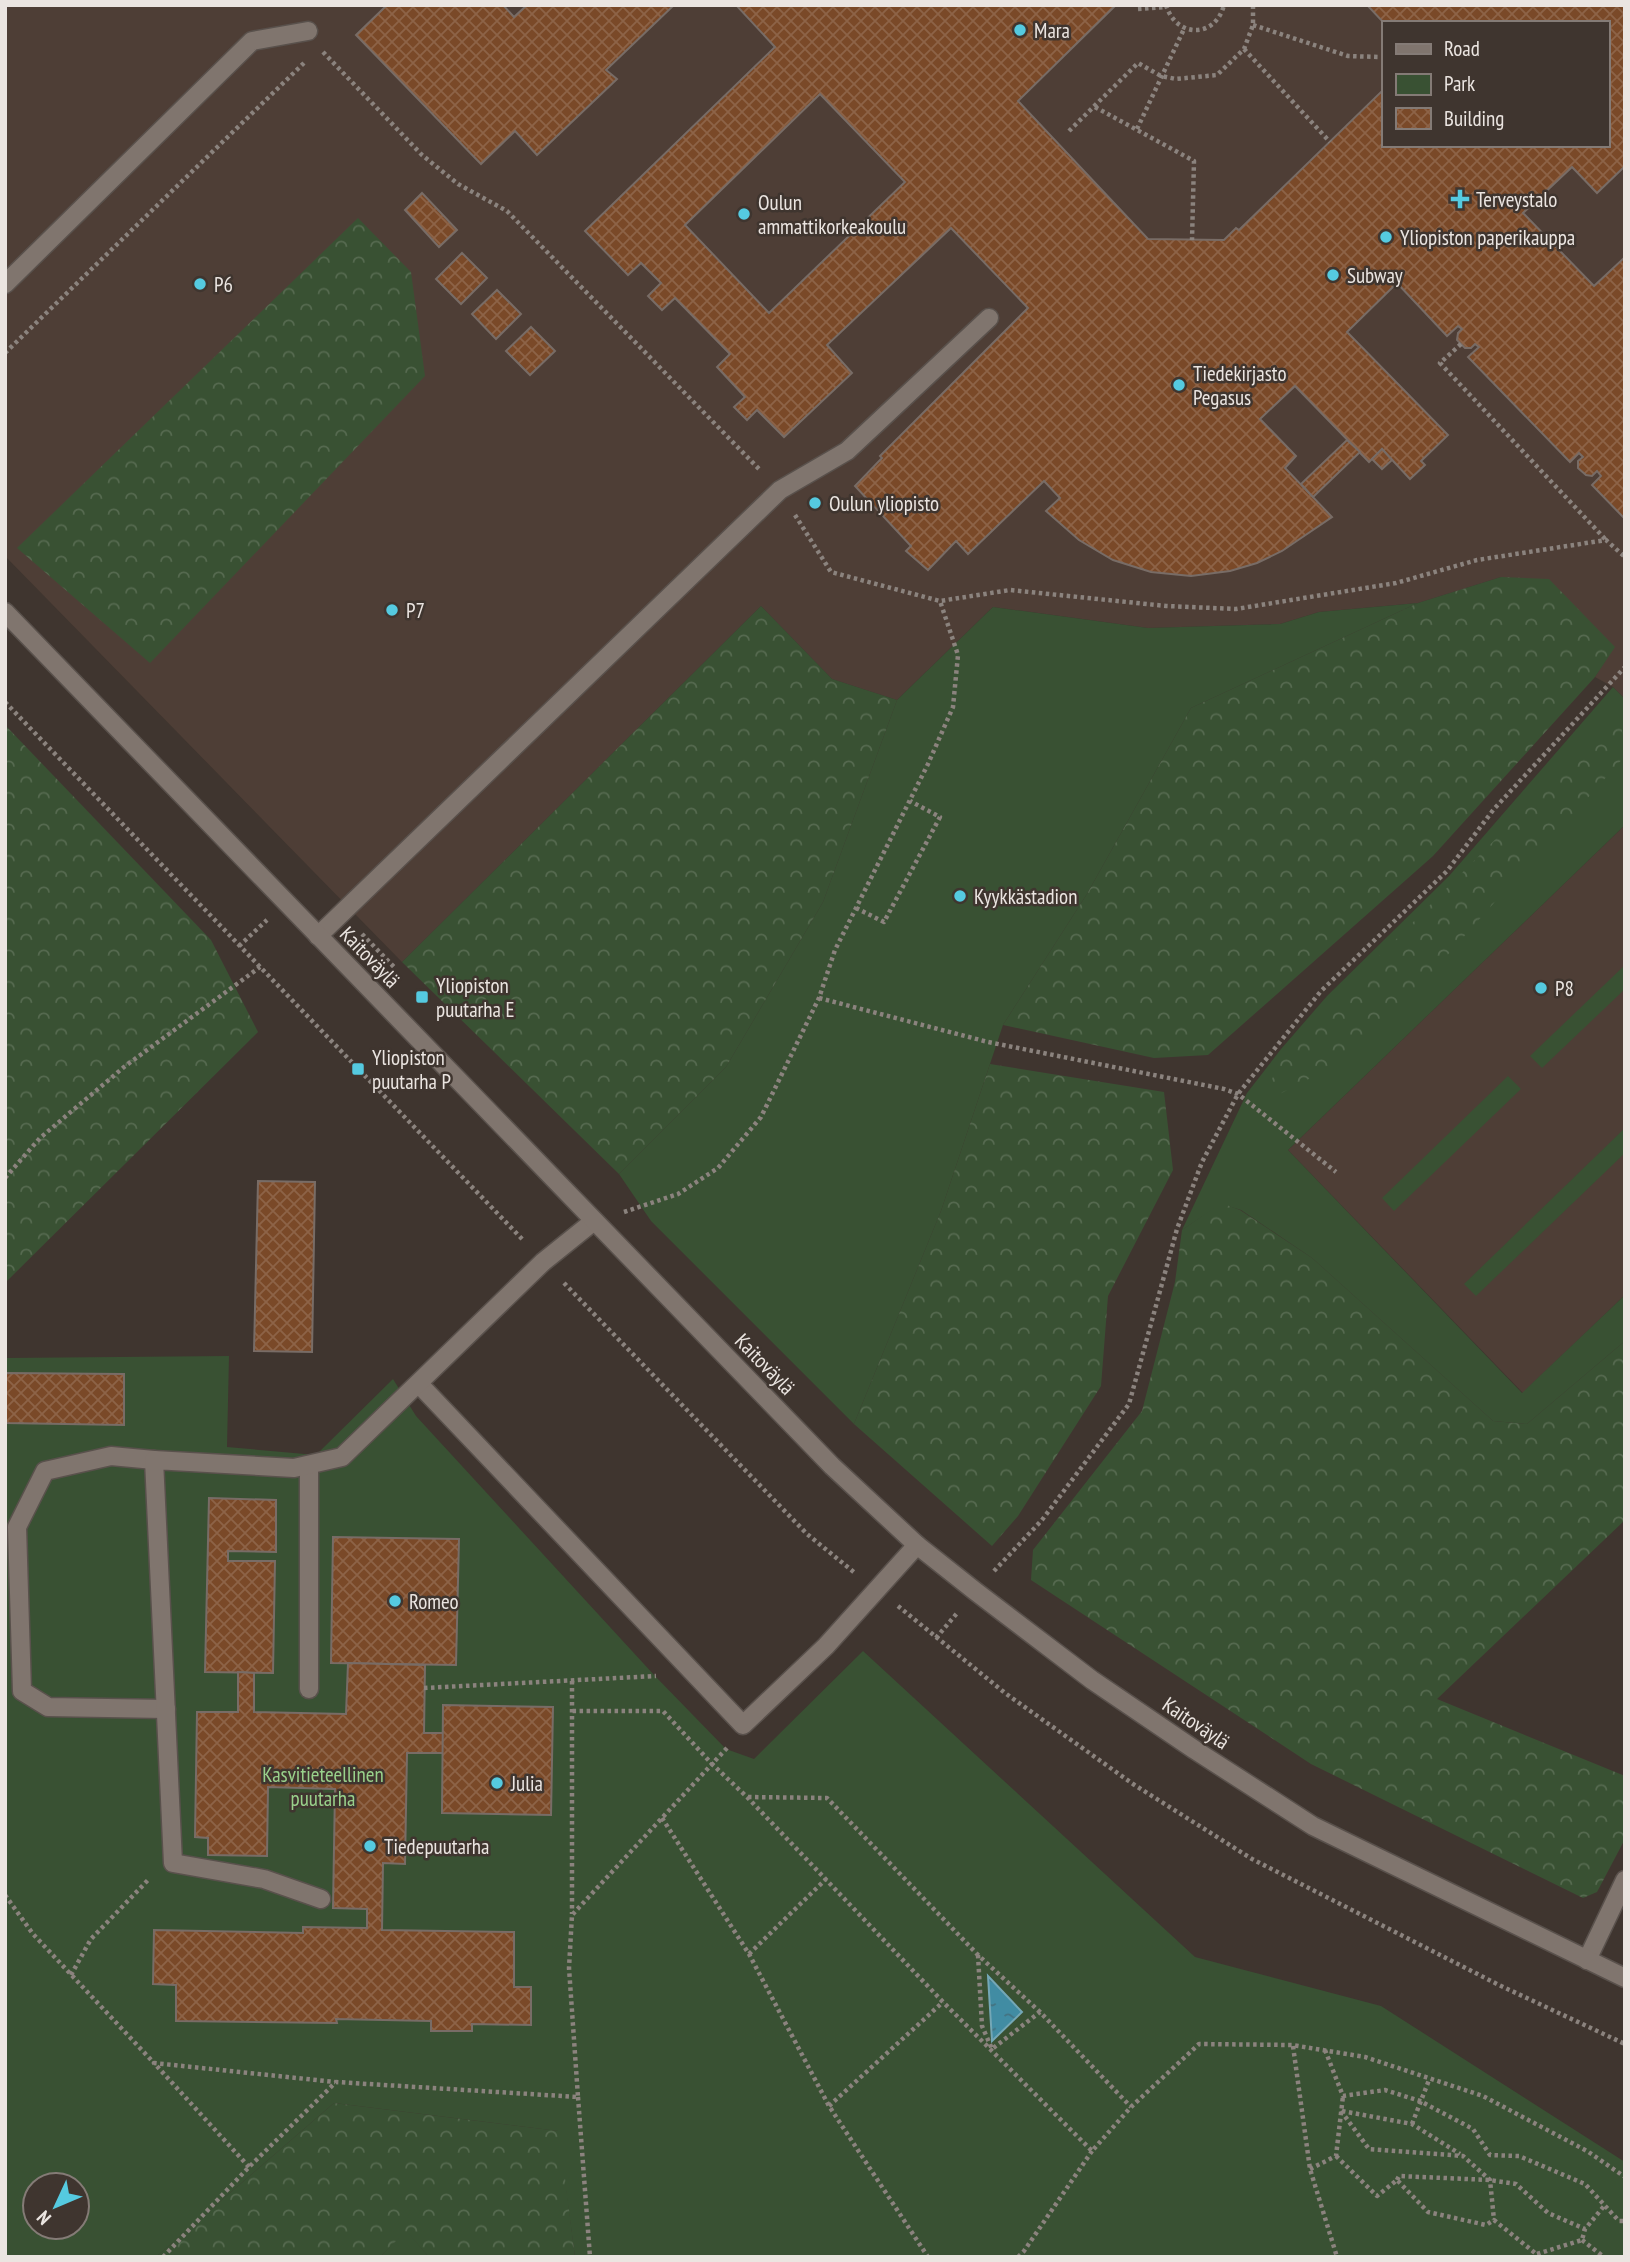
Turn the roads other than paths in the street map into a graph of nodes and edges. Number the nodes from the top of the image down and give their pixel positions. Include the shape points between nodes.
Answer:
1 (308, 31) road end
2 (5, 284) edge
3 (989, 318) dead end
4 (5, 612) edge
5 (318, 936) junction
6 (594, 1222) junction
7 (419, 1384) junction
8 (154, 1460) junction
9 (309, 1465) junction
10 (917, 1545) junction
11 (309, 1689) dead end
12 (166, 1709) junction
13 (1625, 1880) edge
14 (321, 1899) dead end
15 (1587, 1960) junction
16 (1625, 1978) edge

1 - 2 street via 252,41
3 - 5 street via 846,451 780,490
4 - 5 street, Kaitoväylä
5 - 6 street, Kaitoväylä
6 - 7 street via 543,1262
6 - 10 street, Kaitoväylä via 832,1466
7 - 9 street via 342,1457
7 - 10 street via 743,1725 826,1646
8 - 9 street
8 - 12 street
8 - 12 street via 111,1456 45,1471 17,1527 22,1691 48,1707
9 - 11 street
10 - 15 street, Kaitoväylä via 1092,1680 1313,1826
12 - 14 street via 173,1863 264,1879
13 - 15 street
15 - 16 street, Kaitoväylä

